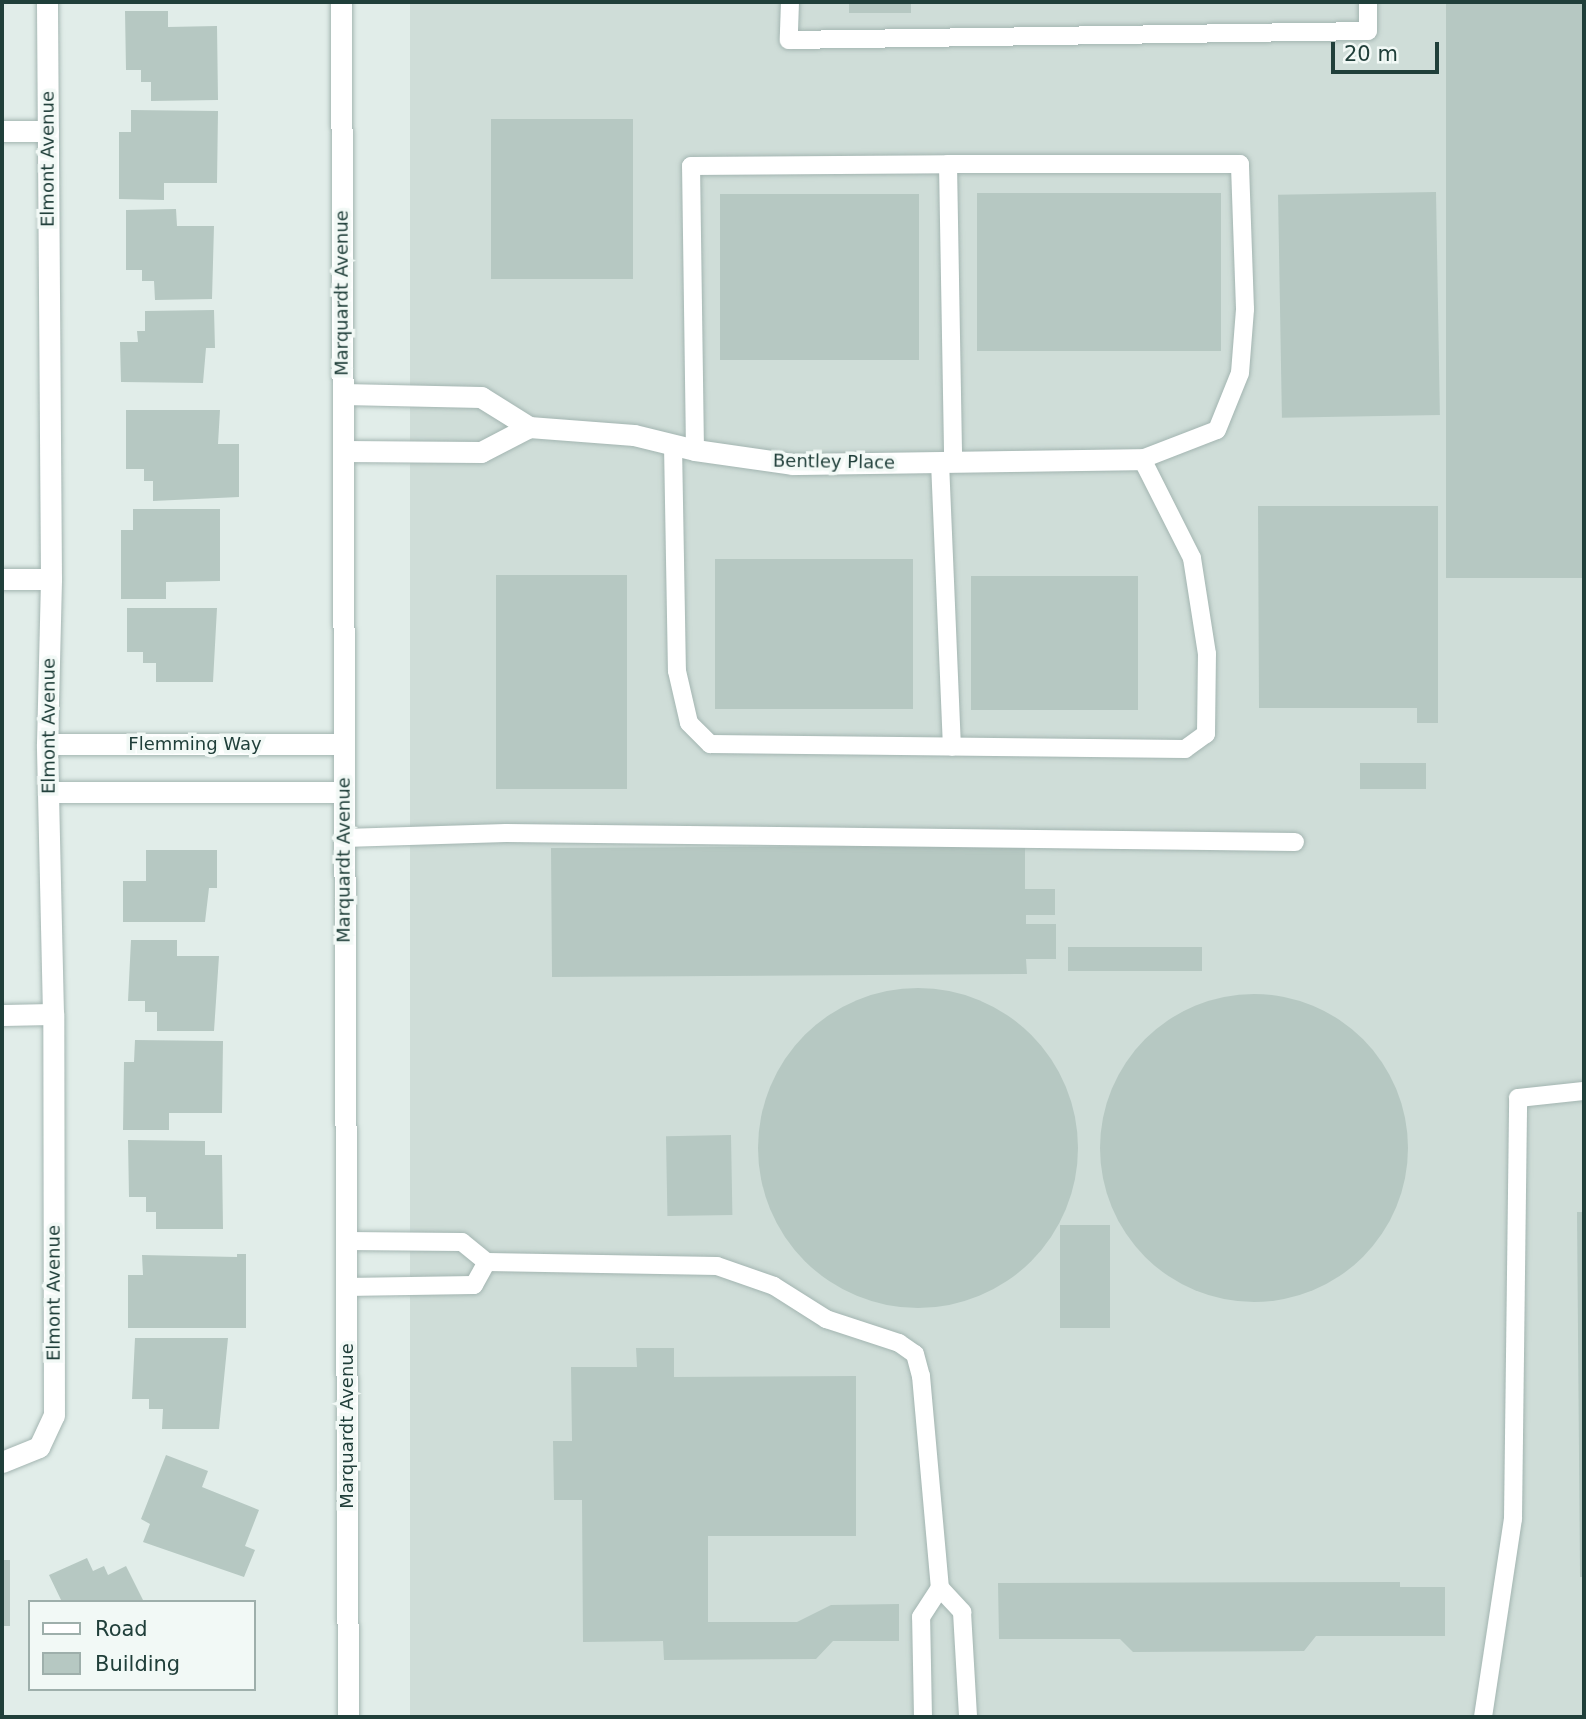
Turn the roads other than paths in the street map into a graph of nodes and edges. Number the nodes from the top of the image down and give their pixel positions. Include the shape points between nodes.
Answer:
1 (47, 2) edge
2 (341, 2) edge
3 (790, 2) edge
4 (1368, 2) edge
5 (2, 131) edge
6 (48, 131) junction
7 (948, 164) junction
8 (343, 394) junction
9 (530, 427) junction
10 (673, 445) junction
11 (695, 450) junction
12 (343, 451) junction
13 (1142, 459) junction
14 (946, 461) junction
15 (2, 579) edge
16 (51, 579) junction
17 (47, 744) junction
18 (344, 744) junction
19 (952, 747) junction
20 (48, 792) junction
21 (344, 792) junction
22 (344, 838) junction
23 (1295, 842) dead end
24 (54, 1014) junction
25 (2, 1015) edge
26 (1584, 1091) edge
27 (346, 1241) junction
28 (487, 1262) junction
29 (346, 1287) junction
30 (2, 1462) edge
31 (940, 1588) junction
32 (348, 1717) edge
33 (923, 1717) edge
34 (968, 1717) edge
35 (1483, 1717) edge

1 - 6 street, Elmont Avenue
2 - 8 street, Marquardt Avenue
3 - 4 lane via 789,40 1368,31
5 - 6 street
6 - 16 street, Elmont Avenue
7 - 11 lane via 691,166
7 - 13 lane via 1240,164 1245,309 1240,373 1217,430
7 - 14 lane
8 - 9 street, Bentley Place via 481,397
8 - 12 street, Marquardt Avenue
9 - 10 street, Bentley Place via 634,435
9 - 12 street via 481,452
10 - 11 street, Bentley Place
10 - 19 lane via 677,671 689,723 710,744
11 - 14 street, Bentley Place via 792,464
12 - 18 street, Marquardt Avenue
13 - 14 street, Bentley Place
13 - 19 lane via 1192,558 1208,654 1206,734 1185,749
14 - 19 lane
15 - 16 street
16 - 17 street, Elmont Avenue
17 - 18 street, Flemming Way
17 - 20 street, Elmont Avenue
18 - 21 street, Marquardt Avenue
20 - 21 street
20 - 24 street, Elmont Avenue
21 - 22 street, Marquardt Avenue
22 - 23 lane via 506,833
22 - 27 street, Marquardt Avenue
24 - 25 street
24 - 30 street, Elmont Avenue via 54,1415 39,1447
26 - 35 lane via 1518,1098 1513,1519
27 - 28 lane via 463,1242
27 - 29 street, Marquardt Avenue
28 - 29 lane via 474,1285
28 - 31 lane via 717,1266 774,1286 826,1319 899,1343 915,1354 921,1376
29 - 32 street, Marquardt Avenue
31 - 33 lane via 921,1616
31 - 34 lane via 962,1612

